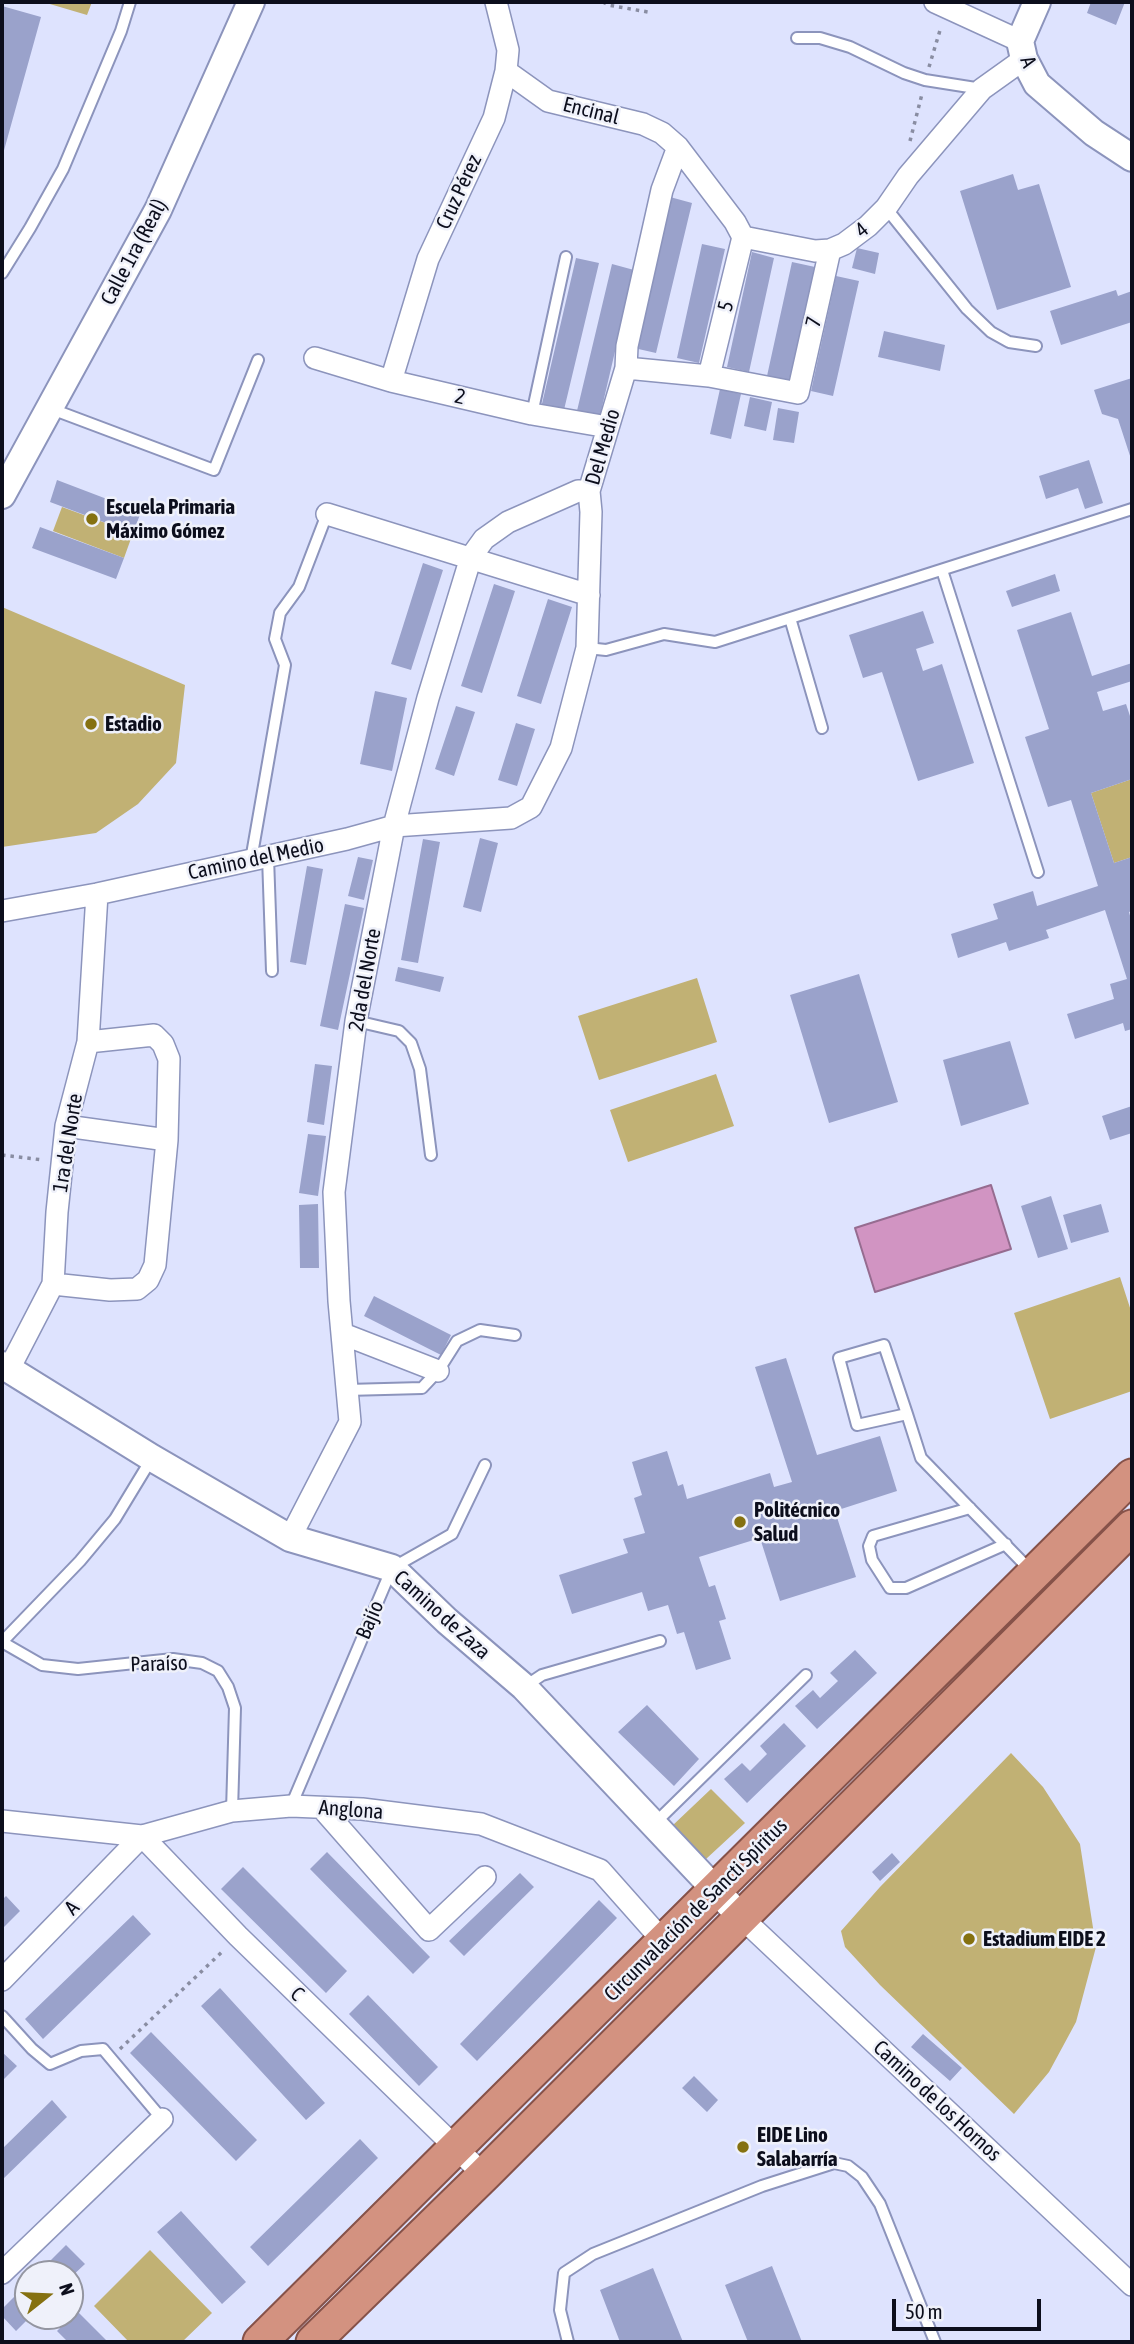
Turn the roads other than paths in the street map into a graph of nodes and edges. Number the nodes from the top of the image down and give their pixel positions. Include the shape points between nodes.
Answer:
1 (130, 2) edge
2 (251, 2) edge
3 (496, 2) edge
4 (935, 2) edge
5 (1037, 2) edge
6 (797, 38) dead end
7 (1022, 50) junction
8 (506, 71) junction
9 (982, 89) junction
10 (678, 147) junction
11 (1132, 158) edge
12 (886, 208) junction
13 (743, 237) junction
14 (830, 250) junction
15 (566, 257) dead end
16 (2, 273) edge
17 (1036, 346) dead end
18 (315, 358) dead end
19 (258, 360) dead end
20 (626, 368) junction
21 (709, 376) junction
22 (391, 381) junction
23 (49, 408) junction
24 (532, 414) junction
25 (608, 427) junction
26 (589, 491) junction
27 (2, 495) edge
28 (1132, 509) edge
29 (327, 514) joint
30 (471, 557) junction
31 (942, 570) junction
32 (589, 595) junction
33 (790, 618) junction
34 (587, 648) junction
35 (822, 728) dead end
36 (512, 818) joint
37 (394, 826) junction
38 (259, 858) junction
39 (1038, 872) dead end
40 (97, 894) junction
41 (2, 911) edge
42 (272, 971) dead end
43 (356, 1021) junction
44 (88, 1042) junction
45 (66, 1126) junction
46 (167, 1140) junction
47 (431, 1155) dead end
48 (53, 1284) junction
49 (342, 1334) junction
50 (515, 1335) dead end
51 (4, 1371) edge
52 (438, 1371) junction
53 (348, 1390) junction
54 (907, 1414) junction
55 (152, 1458) junction
56 (485, 1465) dead end
57 (1132, 1476) edge
58 (970, 1508) junction
59 (1132, 1527) edge
60 (290, 1538) junction
61 (1006, 1544) junction
62 (392, 1568) junction
63 (1033, 1574) junction
64 (1060, 1599) junction
65 (660, 1641) dead end
66 (2, 1642) edge
67 (806, 1675) dead end
68 (524, 1687) junction
69 (292, 1806) junction
70 (322, 1808) junction
71 (232, 1811) junction
72 (2, 1821) edge
73 (654, 1824) junction
74 (142, 1836) junction
75 (485, 1877) dead end
76 (716, 1891) junction
77 (742, 1918) junction
78 (663, 1941) junction
79 (2, 1980) edge
80 (2, 2016) edge
81 (162, 2119) joint
82 (456, 2149) junction
83 (484, 2175) junction
84 (2, 2273) edge
85 (1132, 2285) edge
86 (260, 2342) edge
87 (313, 2342) edge
88 (568, 2342) edge
89 (935, 2342) edge

1 - 16 lane via 63,169
2 - 23 street, Calle 1ra (Real) via 158,210
3 - 8 street, Cruz Pérez via 508,50
4 - 7 street
5 - 7 street, A
6 - 9 lane via 820,38 850,47 925,80
7 - 9 street, 4
7 - 11 street, A via 1037,84 1094,133
8 - 10 street, Encinal via 548,101 643,124
8 - 22 street, Cruz Pérez via 494,118 428,259
9 - 12 street, 4
10 - 13 street
10 - 20 street, Del Medio via 662,190
12 - 14 street, 4 via 868,226
12 - 17 lane via 991,332 1009,342
13 - 14 street
13 - 21 street, 5
14 - 21 street, 7 via 798,393
15 - 24 lane
18 - 22 street, 2
19 - 23 lane via 214,470
20 - 21 street
20 - 25 street, Del Medio
22 - 24 street, 2
23 - 27 street, Calle 1ra (Real)
24 - 25 street, 2
25 - 26 street, Del Medio
26 - 30 street, 2da del Norte via 578,491 508,522 484,539
26 - 32 street, Del Medio
28 - 31 lane
29 - 30 street
29 - 38 lane via 299,587 280,612 275,639 285,665
30 - 32 street
30 - 37 street, 2da del Norte
31 - 33 lane
31 - 39 lane
32 - 34 street, Del Medio
33 - 34 lane via 715,642 664,634 606,650
33 - 35 lane
34 - 36 street, Del Medio via 561,748 531,807
36 - 37 street, Camino del Medio
37 - 38 street, Camino del Medio
37 - 43 street, 2da del Norte
38 - 40 street, Camino del Medio
38 - 42 lane
40 - 41 street, Camino del Medio
40 - 44 street, 1ra del Norte
43 - 47 lane via 399,1031 411,1043 420,1069
43 - 49 street, 2da del Norte via 334,1192
44 - 45 street, 1ra del Norte
44 - 46 street via 154,1035 163,1044 169,1059
45 - 46 street
45 - 48 street, 1ra del Norte
46 - 48 street via 155,1265 148,1280 137,1289
48 - 51 street, 1ra del Norte
49 - 52 street
49 - 53 street, 2da del Norte
50 - 52 lane via 480,1330 457,1340
51 - 55 street, Camino de Zaza
52 - 53 lane via 422,1388
53 - 60 street, 2da del Norte via 350,1422
54 - 54 lane via 884,1345 839,1357 857,1425
54 - 58 lane via 921,1458
55 - 60 street, Camino de Zaza
55 - 66 lane, Paraíso via 115,1519
56 - 62 lane via 452,1534
57 - 63 highway, Circunvalación de Sancti Spíritus
58 - 61 lane
58 - 61 lane via 873,1536 869,1546 872,1560 890,1588 906,1588
59 - 64 highway, Circunvalación de Sancti Spíritus
60 - 62 street, Camino de Zaza
61 - 63 lane
62 - 68 street, Camino de Zaza
62 - 69 lane, Bajío
63 - 64 highway
63 - 76 highway, Circunvalación de Sancti Spíritus
64 - 77 highway, Circunvalación de Sancti Spíritus
65 - 68 lane via 541,1675
66 - 71 lane, Paraíso via 42,1665 78,1669 173,1659 202,1663 218,1671 235,1709
67 - 73 lane
68 - 73 street, Camino de Zaza
69 - 70 street, Anglona
69 - 71 street, Anglona
70 - 75 street via 429,1930
70 - 78 street, Anglona via 481,1824 600,1870
71 - 74 street, Anglona
72 - 74 street, Anglona
73 - 76 street, Camino de Zaza
74 - 79 street, A
74 - 82 street, C
76 - 77 street, Camino de Zaza
76 - 78 highway, Circunvalación de Sancti Spíritus
77 - 83 highway, Circunvalación de Sancti Spíritus
77 - 85 street, Camino de los Hornos
78 - 82 highway, Circunvalación de Sancti Spíritus
80 - 81 lane via 50,2064 81,2051 103,2049
81 - 84 street
82 - 83 street, C
82 - 86 highway, Circunvalación de Sancti Spíritus
83 - 87 highway, Circunvalación de Sancti Spíritus
88 - 89 lane via 559,2310 564,2273 593,2254 762,2186 834,2163 848,2166 862,2177 880,2204

